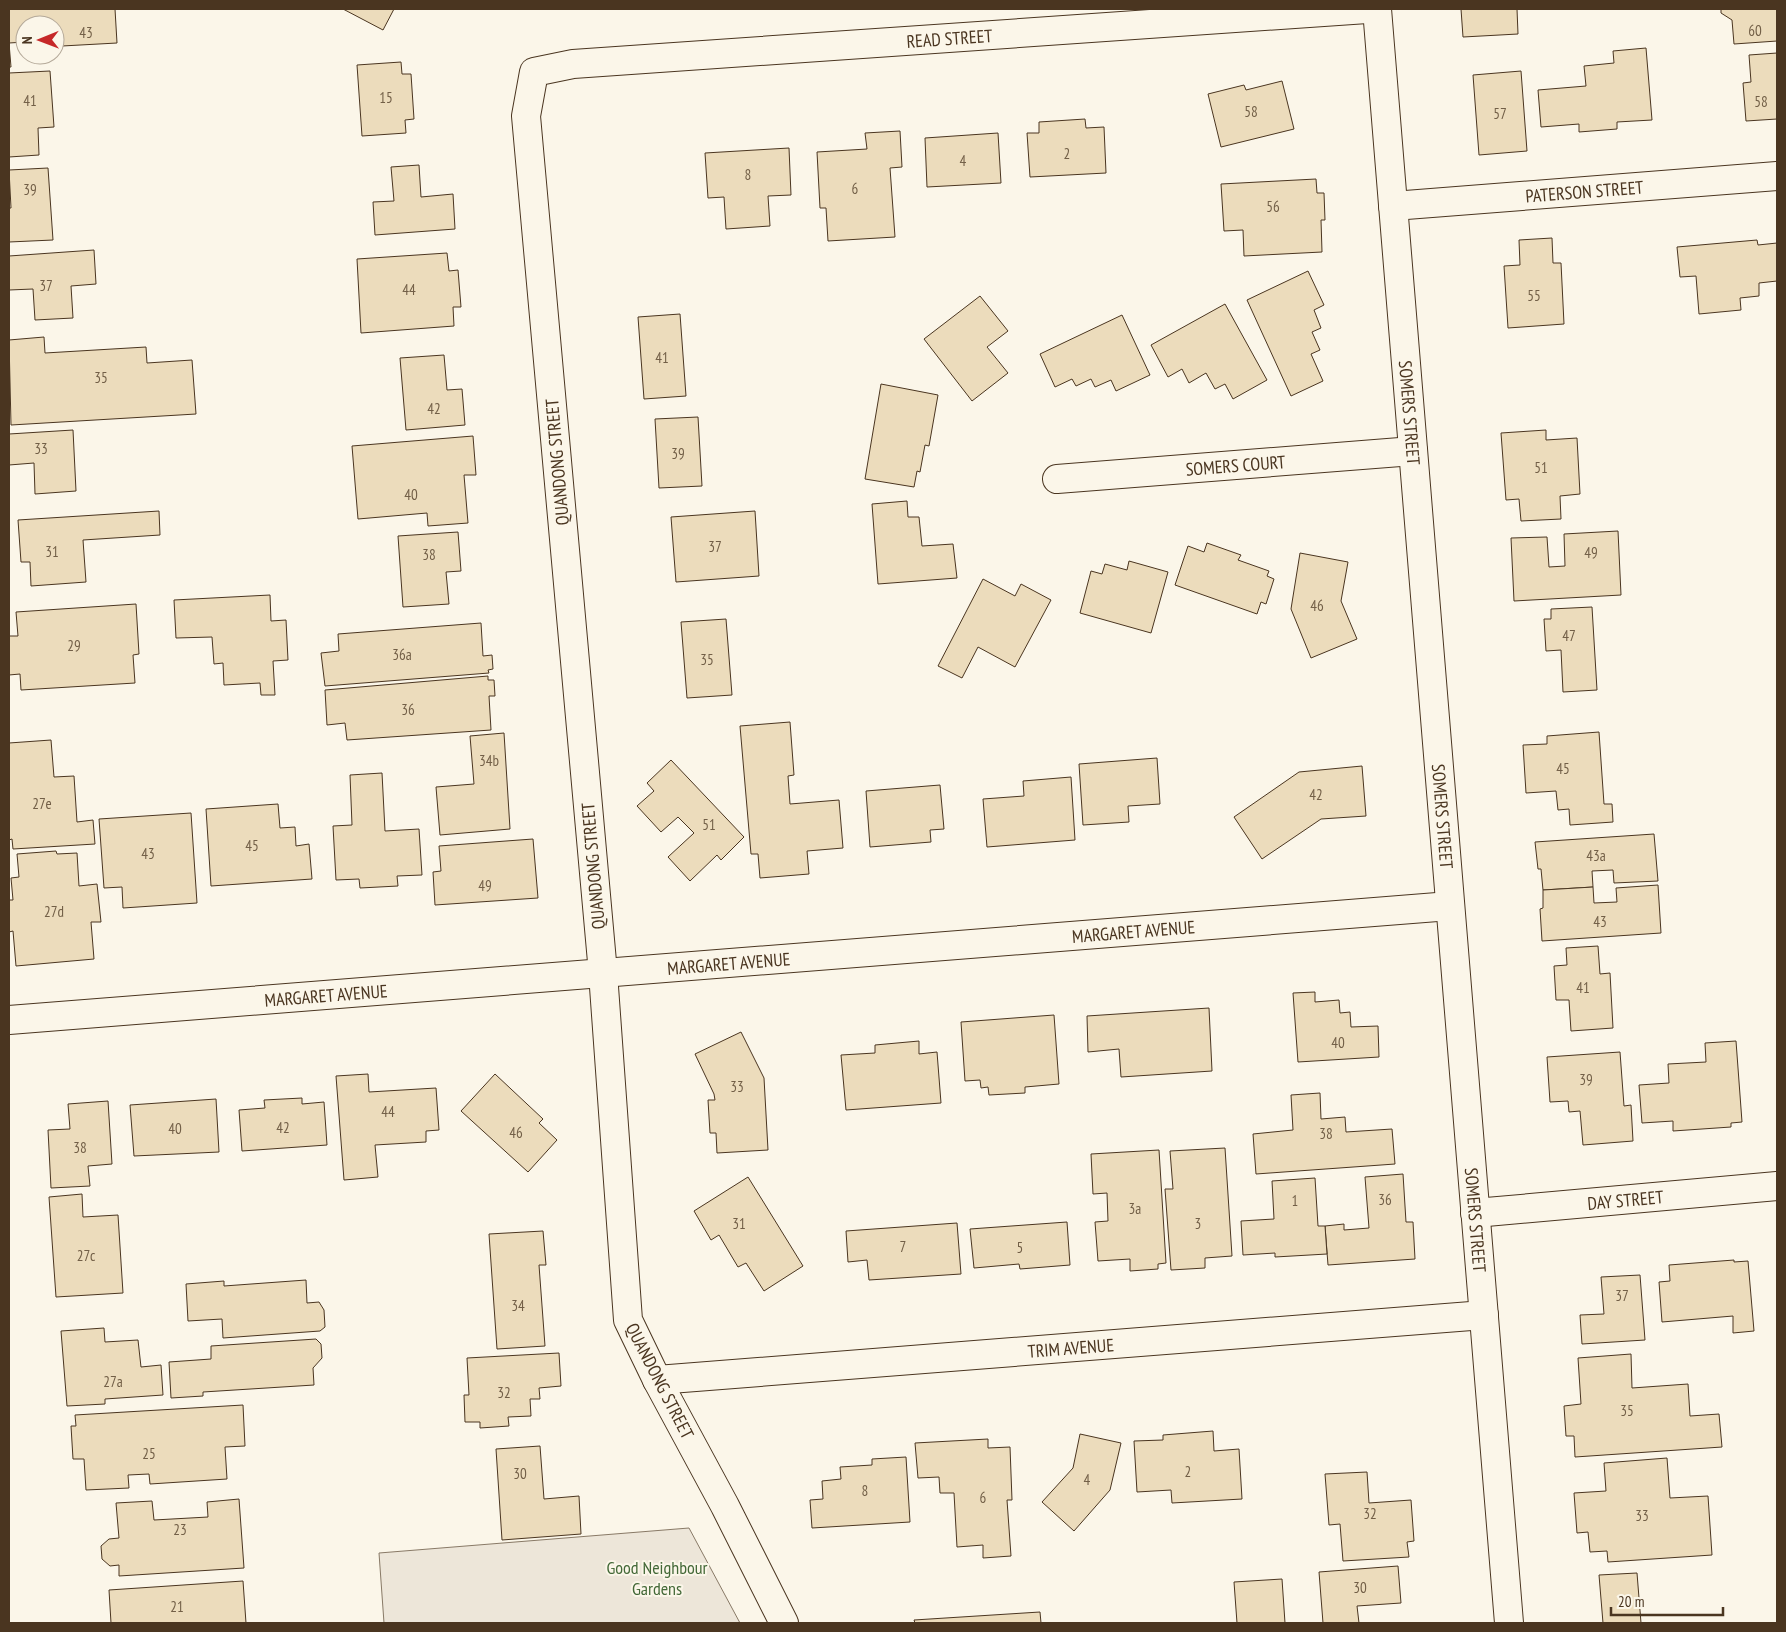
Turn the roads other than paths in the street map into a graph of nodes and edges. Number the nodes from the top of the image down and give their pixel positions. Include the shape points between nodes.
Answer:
1 (1367, 9) edge
2 (1377, 9) edge
3 (534, 72) joint
4 (1777, 176) edge
5 (1393, 206) junction
6 (1413, 451) junction
7 (1057, 479) dead end
8 (1450, 906) junction
9 (603, 973) junction
10 (9, 1020) edge
11 (1777, 1186) edge
12 (1475, 1213) junction
13 (1484, 1315) junction
14 (657, 1380) junction
15 (784, 1623) edge
16 (1509, 1623) edge

1 - 3 street, READ STREET via 573,64
2 - 5 street, SOMERS STREET
3 - 9 street, QUANDONG STREET via 526,116
4 - 5 street, PATERSON STREET
5 - 6 street, SOMERS STREET
6 - 7 street, SOMERS COURT
6 - 8 street, SOMERS STREET
8 - 9 street, MARGARET AVENUE
8 - 12 street, SOMERS STREET
9 - 10 street, MARGARET AVENUE
9 - 14 street, QUANDONG STREET via 628,1320
11 - 12 street, DAY STREET
12 - 13 street, SOMERS STREET
13 - 14 street, TRIM AVENUE
13 - 16 street, SOMERS STREET
14 - 15 street, QUANDONG STREET

